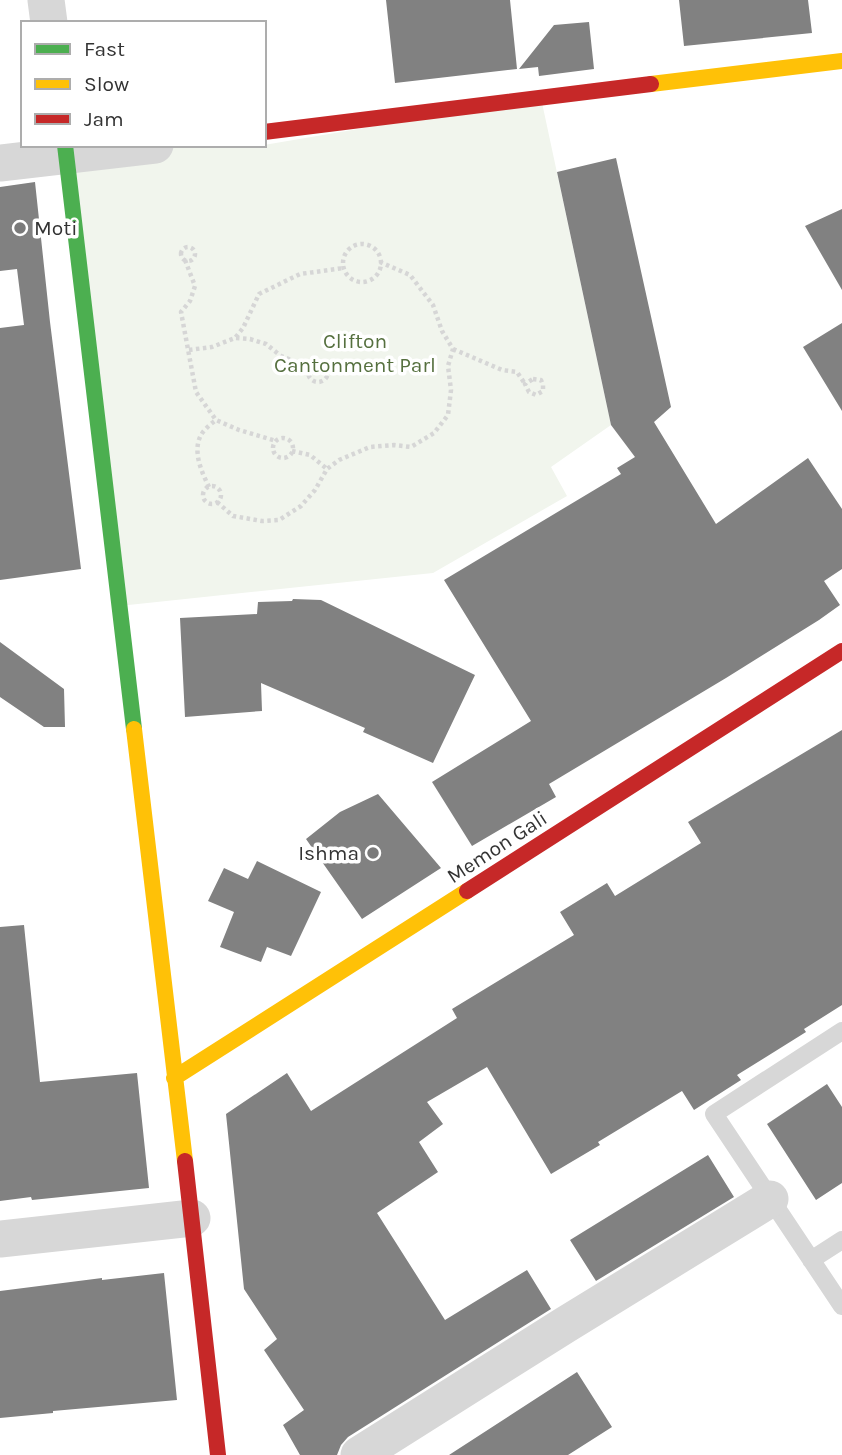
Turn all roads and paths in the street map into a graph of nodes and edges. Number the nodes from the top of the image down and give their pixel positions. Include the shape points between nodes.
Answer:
1 (46, 0) edge
2 (49, 21) edge
3 (842, 61) edge
4 (266, 132) edge
5 (125, 147) edge
6 (66, 151) edge
7 (0, 163) edge
8 (185, 260) dead end
9 (380, 262) junction
10 (344, 268) junction
11 (235, 338) junction
12 (453, 349) junction
13 (189, 350) junction
14 (309, 367) junction
15 (525, 384) dead end
16 (216, 420) junction
17 (276, 442) junction
18 (292, 452) junction
19 (327, 469) junction
20 (209, 487) junction
21 (217, 502) junction
22 (842, 651) edge
23 (842, 1031) edge
24 (174, 1078) junction
25 (771, 1199) junction
26 (192, 1218) junction
27 (0, 1239) edge
28 (842, 1240) edge
29 (811, 1261) junction
30 (842, 1306) edge
31 (218, 1455) edge
32 (359, 1455) edge

1 - 2 street
3 - 4 street
5 - 6 street
6 - 7 street
6 - 24 street
8 - 13 path via 195,286 181,312
9 - 10 path via 377,274 367,281 355,281
9 - 10 path via 375,251 359,245 348,251
9 - 12 path via 410,275 433,305
10 - 11 path via 300,274 259,293
11 - 13 path
11 - 14 path via 266,344 281,356
12 - 15 path via 517,372
12 - 19 path via 448,366 448,415 434,433 411,447 370,447
13 - 16 path via 196,392
14 - 14 path via 320,362 328,376 314,382 307,374
16 - 17 path
16 - 20 path via 201,434 197,452
17 - 18 path via 288,440
17 - 18 path via 276,456 289,457
18 - 19 path via 310,455
19 - 21 path via 301,506 279,520 233,516
20 - 21 path via 220,491
20 - 21 path via 205,499
22 - 24 street, Memon Gali
23 - 25 lane via 714,1114
24 - 26 street
25 - 29 lane
25 - 32 street
26 - 27 street
26 - 31 street
28 - 29 lane
29 - 30 lane

